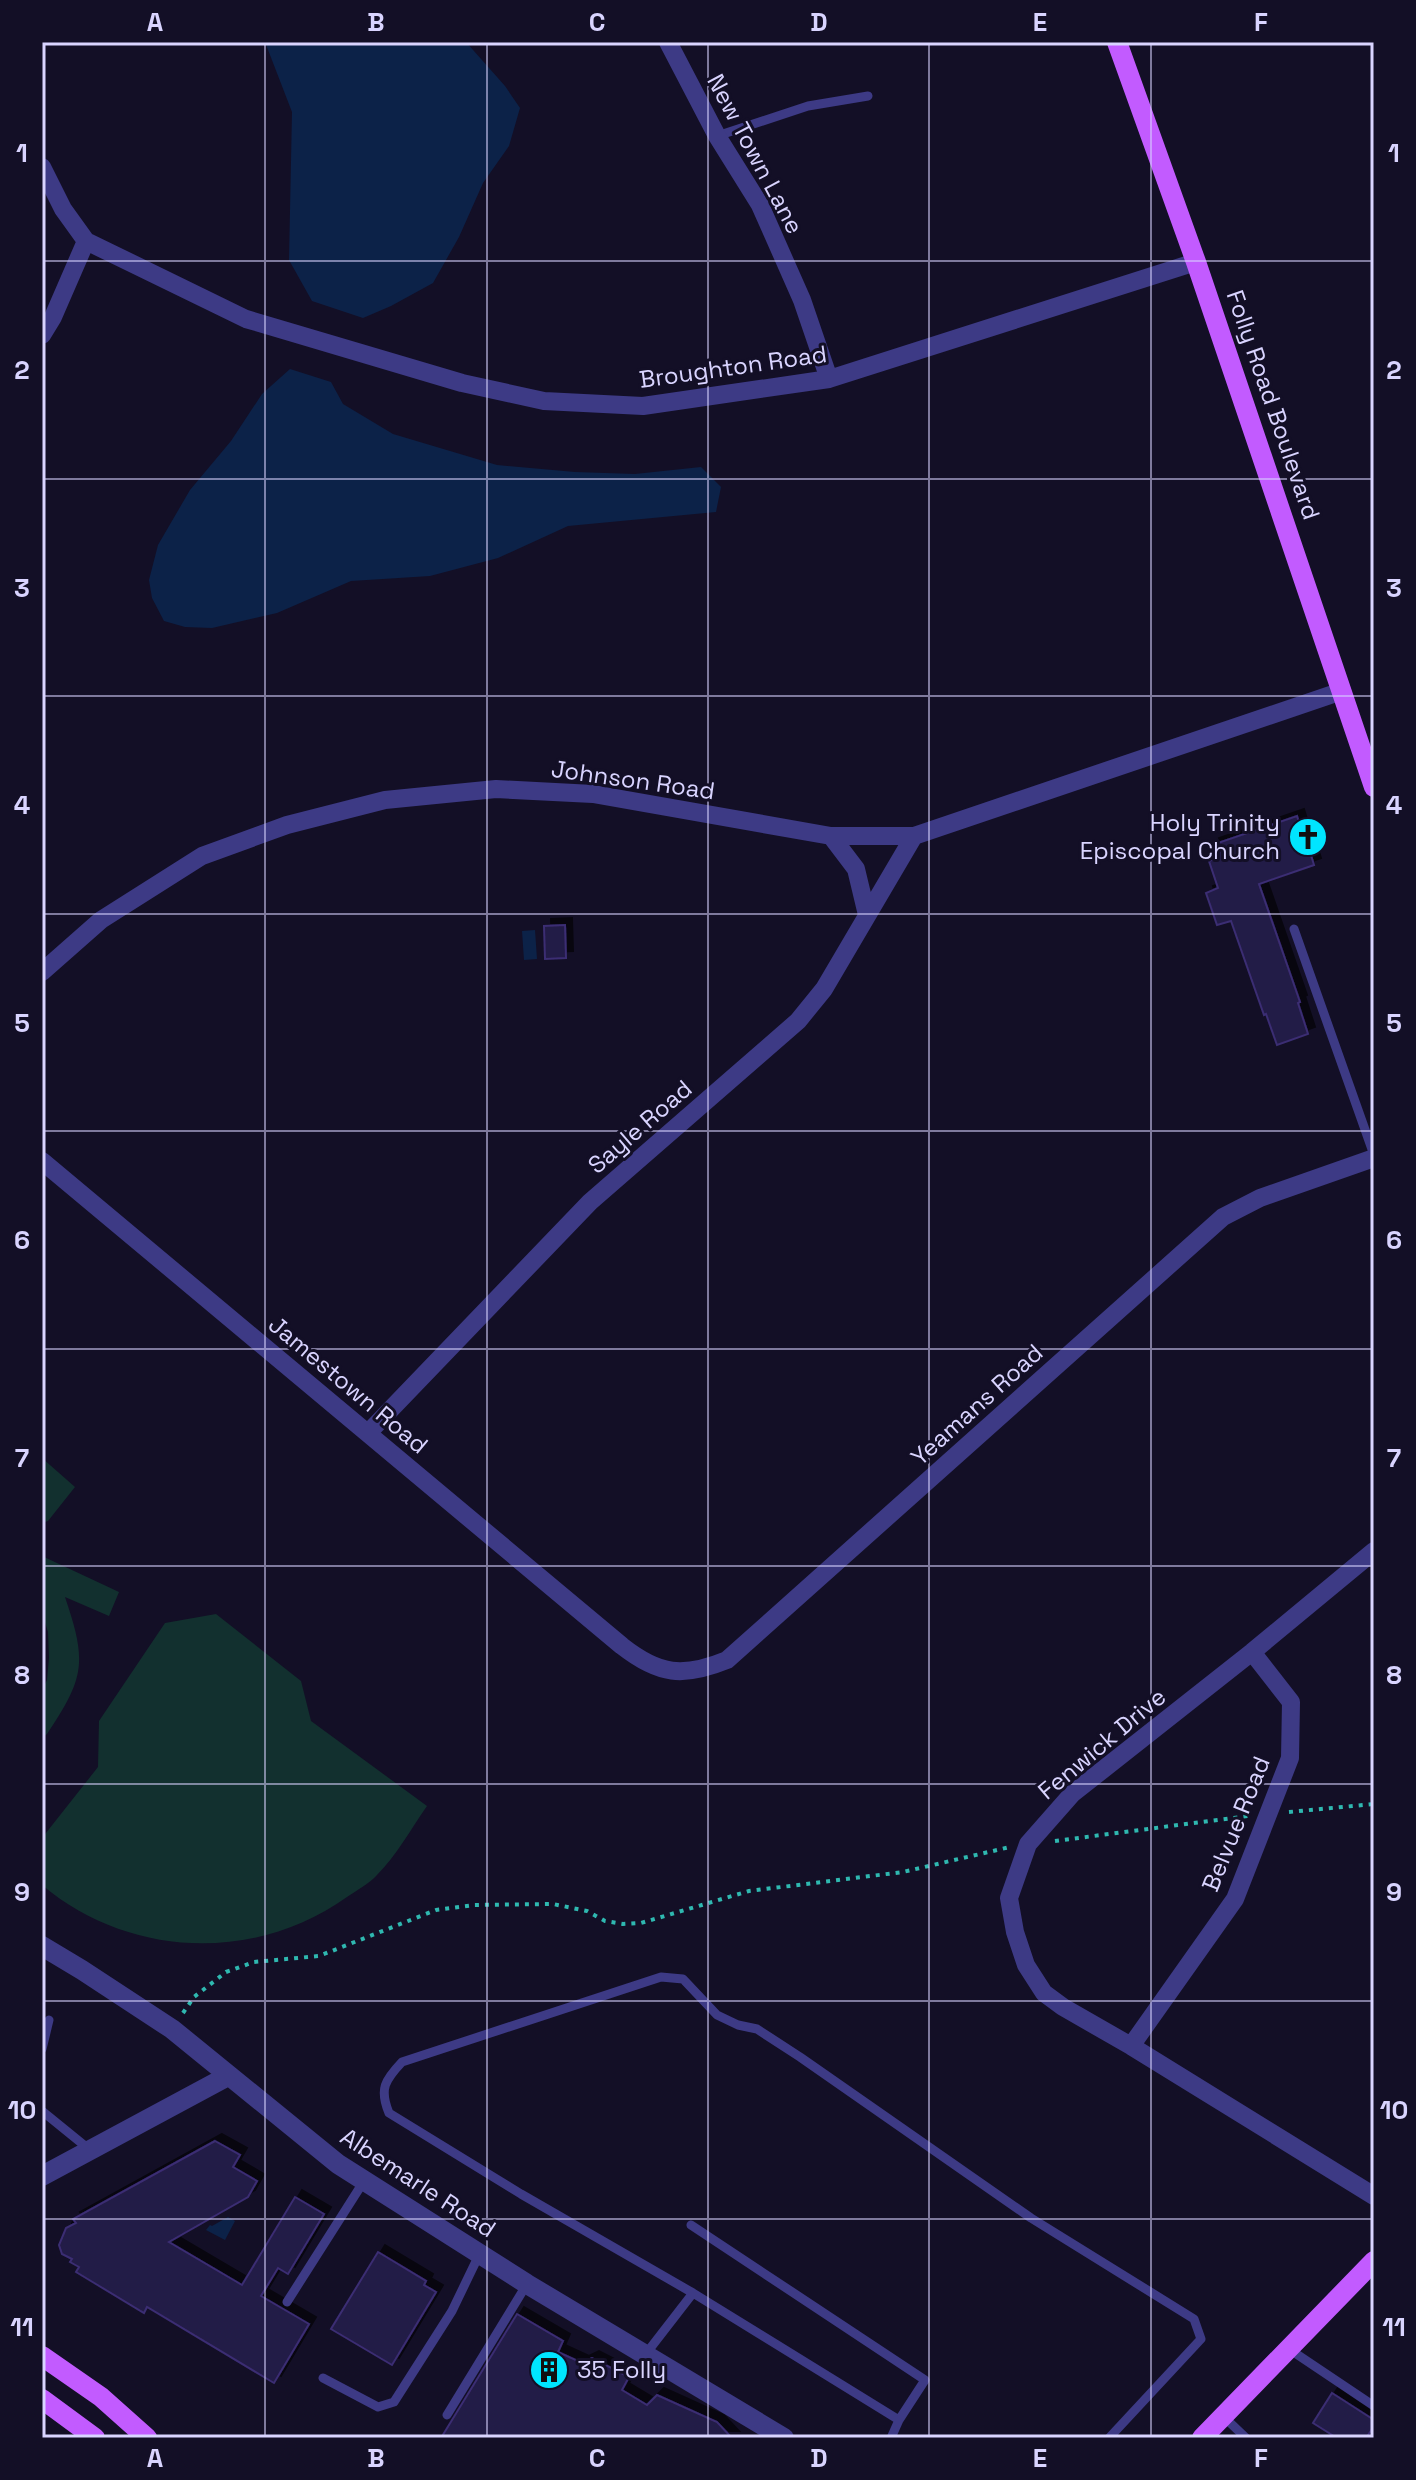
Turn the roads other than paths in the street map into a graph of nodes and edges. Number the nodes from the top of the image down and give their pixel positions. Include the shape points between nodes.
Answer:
1 (668, 42) edge
2 (1117, 42) edge
3 (868, 96) dead end
4 (717, 136) junction
5 (42, 167) edge
6 (86, 241) junction
7 (1196, 262) junction
8 (42, 335) edge
9 (829, 379) junction
10 (1342, 691) junction
11 (1374, 787) edge
12 (831, 836) junction
13 (914, 836) junction
14 (867, 915) junction
15 (1294, 929) dead end
16 (42, 972) edge
17 (1374, 1156) edge
18 (42, 1161) edge
19 (368, 1433) junction
20 (1374, 1551) edge
21 (622, 1646) joint
22 (1252, 1652) junction
23 (42, 1946) edge
24 (49, 2020) dead end
25 (1131, 2046) junction
26 (42, 2049) edge
27 (228, 2076) junction
28 (42, 2111) edge
29 (90, 2150) junction
30 (42, 2176) edge
31 (364, 2181) junction
32 (1374, 2196) edge
33 (691, 2225) dead end
34 (479, 2255) junction
35 (1374, 2261) edge
36 (527, 2284) junction
37 (693, 2293) junction
38 (287, 2302) dead end
39 (1289, 2349) junction
40 (645, 2355) junction
41 (42, 2356) edge
42 (323, 2378) dead end
43 (42, 2399) edge
44 (1374, 2406) edge
45 (447, 2415) dead end
46 (1223, 2416) junction
47 (899, 2420) junction
48 (893, 2437) edge
49 (95, 2438) edge
50 (147, 2438) edge
51 (784, 2438) edge
52 (1109, 2438) edge
53 (1202, 2438) edge
54 (1246, 2438) edge

1 - 4 street, New Town Lane
2 - 7 main road, Folly Road Boulevard
3 - 4 lane via 808,106
4 - 9 street, New Town Lane via 760,205 802,300
5 - 6 street, Broughton Road
6 - 8 street
6 - 9 street, Broughton Road via 246,319 462,383 544,401 643,406
7 - 9 street, Broughton Road
7 - 10 main road, Folly Road Boulevard
10 - 11 main road, Folly Road Boulevard
10 - 13 street, Johnson Road
12 - 13 street, Johnson Road
12 - 14 street via 856,869
12 - 16 street, Johnson Road via 593,794 496,789 385,800 287,825 202,856 101,920
13 - 14 street, Sayle Road
14 - 19 street, Sayle Road via 824,989 798,1021 590,1202
15 - 17 lane
17 - 21 street, Yeamans Road via 1223,1217 727,1660 703,1670 666,1671 642,1662
18 - 19 street, Jamestown Road
19 - 21 street, Jamestown Road
20 - 22 street, Fenwick Drive
22 - 25 street, Belvue Road via 1291,1702 1290,1758 1235,1899
22 - 25 street, Fenwick Drive via 1072,1794 1028,1844 1009,1898 1026,1965 1044,1993
23 - 27 street, Albemarle Road via 172,2029
24 - 26 lane
25 - 32 street, Fenwick Drive
27 - 29 street
27 - 31 street, Albemarle Road
28 - 29 lane
29 - 30 street
31 - 34 street, Albemarle Road
31 - 38 lane
33 - 47 lane via 925,2380
34 - 36 street, Albemarle Road
34 - 42 lane via 452,2311 394,2402 378,2407
35 - 39 main road
36 - 40 street, Albemarle Road
36 - 45 lane
37 - 40 lane
37 - 47 lane
37 - 52 lane via 389,2113 383,2097 387,2079 402,2062 661,1977 683,1979 717,2015 757,2029 1031,2218 1194,2319 1201,2339
39 - 44 lane
39 - 46 main road
40 - 51 street, Albemarle Road
41 - 50 main road via 101,2397
43 - 49 main road
46 - 53 main road
46 - 54 lane
47 - 48 lane

